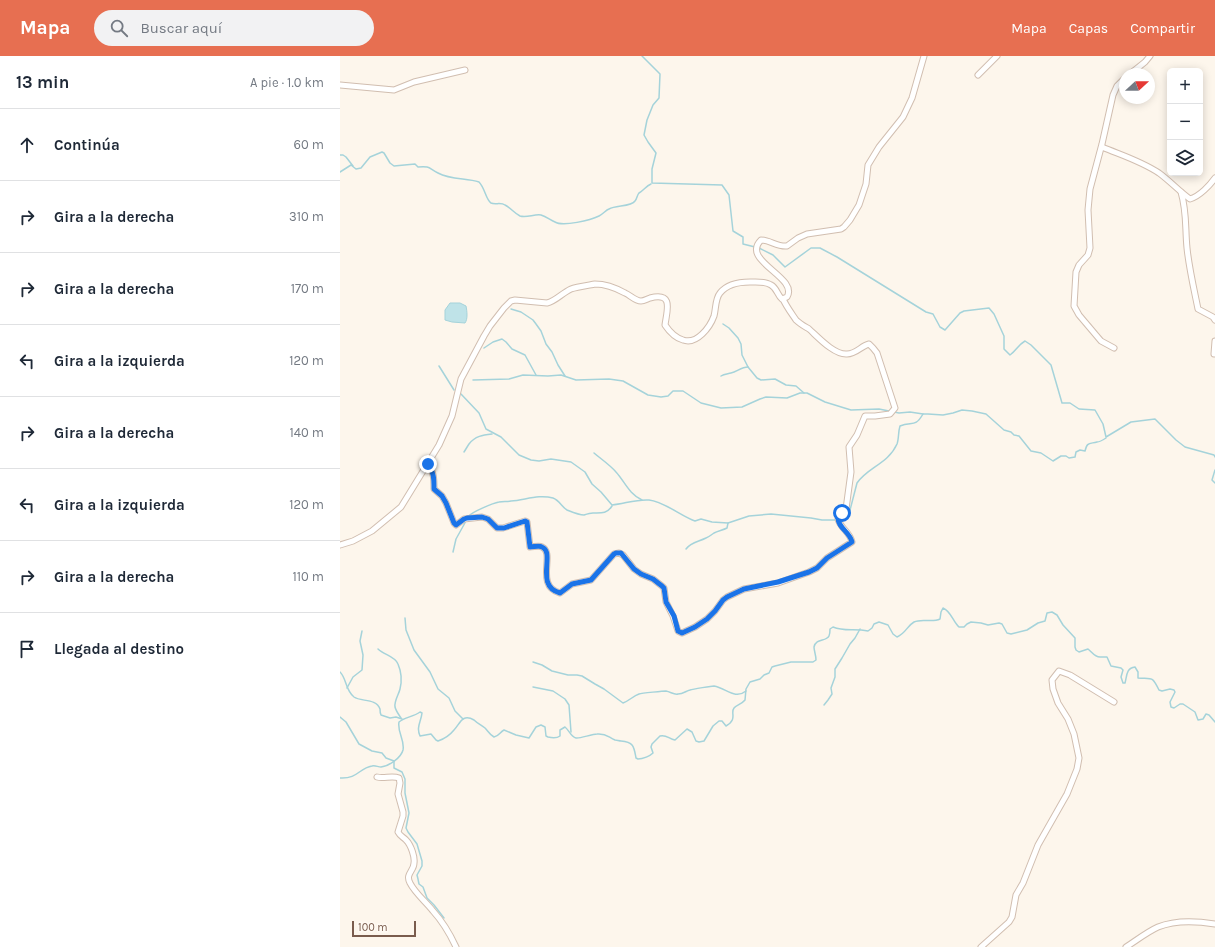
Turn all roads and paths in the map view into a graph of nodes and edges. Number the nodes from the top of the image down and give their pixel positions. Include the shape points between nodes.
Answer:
1 (924, 56) edge
2 (997, 56) edge
3 (1150, 56) edge
4 (1137, 68) edge
5 (465, 70) dead end
6 (978, 75) dead end
7 (1119, 84) edge
8 (340, 85) edge
9 (1102, 147) junction
10 (1215, 178) edge
11 (1181, 192) junction
12 (783, 299) junction
13 (1215, 320) edge
14 (1215, 341) edge
15 (1114, 348) dead end
16 (1214, 354) edge
17 (428, 464) junction
18 (340, 545) edge
19 (1114, 702) dead end
20 (377, 777) dead end
21 (1215, 924) edge
22 (456, 947) edge
23 (981, 947) edge
24 (1126, 947) edge

1 - 12 street via 912,98 903,117 868,165 868,178 859,204 844,227 802,236 787,246 766,240 756,244 758,256 787,285 788,296
2 - 6 street
3 - 4 street
5 - 8 street via 414,82 394,90
7 - 9 street via 1112,95
9 - 11 street via 1146,165
9 - 15 street via 1090,189 1090,248 1076,272 1074,306 1101,341
10 - 11 street via 1195,198 1190,199
11 - 13 street via 1186,216 1187,248 1198,309
12 - 17 street via 773,286 767,283 745,282 726,287 718,295 712,321 704,333 687,341 670,333 664,325 669,304 661,297 641,301 608,286 594,284 571,289 551,302 511,301 490,326 468,365 458,388 452,416
12 - 17 street via 797,321 838,352 849,354 869,344 880,363 894,408 890,414 865,416 858,435 849,447 851,472 846,509 838,519 852,542 809,572 744,589 727,597 707,619 686,632 678,631 674,616 666,602 664,588 634,569 619,552 614,554 591,580 572,584 560,593 550,588 547,579 546,550 541,546 530,547 527,522 497,528 488,519 478,517 464,519 456,525 442,496 434,489 433,471
14 - 16 street
17 - 18 street via 397,511 372,531
19 - 23 street via 1059,671 1052,680 1058,703 1074,734 1079,758 1077,769 1067,794 1038,845 1016,895 1009,922
20 - 22 street via 399,778 398,794 403,816 398,832 409,844 414,861 408,879 449,932
21 - 24 street via 1188,922 1159,926

